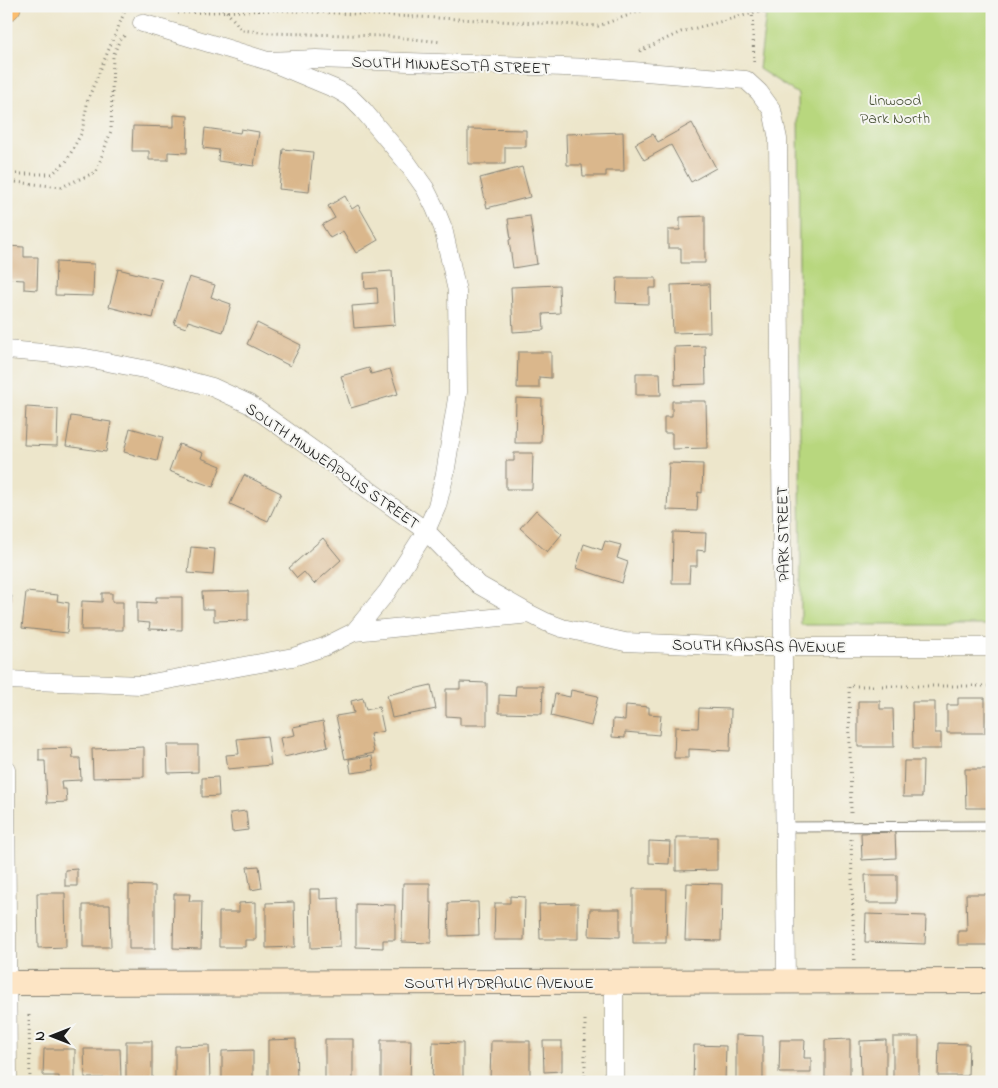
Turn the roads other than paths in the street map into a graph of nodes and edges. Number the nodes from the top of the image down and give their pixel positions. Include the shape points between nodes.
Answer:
1 (142, 24) dead end
2 (268, 61) junction
3 (757, 90) joint
4 (6, 350) edge
5 (426, 531) junction
6 (530, 614) junction
7 (354, 632) junction
8 (783, 647) junction
9 (992, 647) edge
10 (6, 680) edge
11 (6, 769) edge
12 (785, 826) junction
13 (992, 826) edge
14 (614, 981) junction
15 (786, 981) junction
16 (992, 981) edge
17 (7, 983) edge
18 (8, 1082) edge
19 (614, 1082) edge

1 - 2 street, SOUTH MINNESOTA STREET
2 - 3 street, SOUTH MINNESOTA STREET via 316,59 595,68 746,80
2 - 5 street via 350,97 414,172 443,228 457,291 458,392 445,474 437,506
3 - 8 street, PARK STREET via 772,110 778,139
4 - 5 street, SOUTH MINNEAPOLIS STREET via 86,358 212,387 249,404
5 - 6 street, SOUTH KANSAS AVENUE via 479,585
5 - 7 street via 387,592
6 - 7 street
6 - 8 street, SOUTH KANSAS AVENUE via 562,628 625,642
7 - 10 street via 324,647 293,657 141,685
8 - 9 street, SOUTH KANSAS AVENUE
8 - 12 street, PARK STREET
11 - 17 street
12 - 13 lane
12 - 15 street, PARK STREET
14 - 15 street, SOUTH HYDRAULIC AVENUE
14 - 17 street, SOUTH HYDRAULIC AVENUE
14 - 19 street
15 - 16 street, SOUTH HYDRAULIC AVENUE
17 - 18 street

